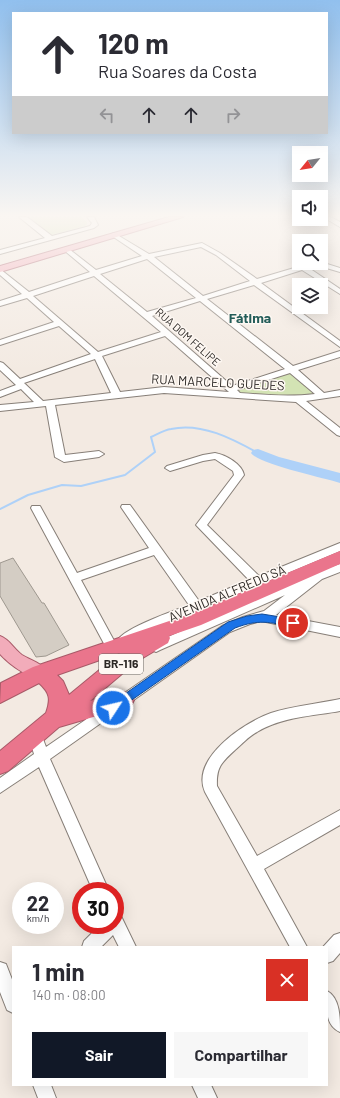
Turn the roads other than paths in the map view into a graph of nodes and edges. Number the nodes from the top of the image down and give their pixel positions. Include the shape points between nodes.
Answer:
1 (90, 268) edge
2 (107, 268) edge
3 (163, 268) edge
4 (237, 268) edge
5 (0, 270) edge
6 (297, 270) edge
7 (307, 270) edge
8 (95, 272) junction
9 (255, 282) junction
10 (340, 292) edge
11 (27, 295) junction
12 (202, 299) junction
13 (0, 304) edge
14 (146, 315) junction
15 (59, 323) junction
16 (167, 334) junction
17 (0, 343) edge
18 (340, 345) edge
19 (340, 354) edge
20 (97, 355) junction
21 (0, 365) edge
22 (292, 370) junction
23 (19, 384) junction
24 (231, 389) junction
25 (340, 393) edge
26 (0, 394) edge
27 (116, 394) junction
28 (238, 396) junction
29 (322, 396) junction
30 (298, 399) junction
31 (46, 404) junction
32 (0, 408) edge
33 (340, 434) edge
34 (98, 454) dead end
35 (170, 468) dead end
36 (126, 507) dead end
37 (36, 508) dead end
38 (340, 547) edge
39 (155, 550) junction
40 (340, 557) edge
41 (340, 568) edge
42 (318, 576) junction
43 (75, 578) junction
44 (257, 581) junction
45 (195, 613) junction
46 (229, 615) junction
47 (262, 617) junction
48 (247, 620) junction
49 (340, 632) edge
50 (0, 642) edge
51 (120, 650) junction
52 (40, 673) junction
53 (0, 695) edge
54 (124, 700) junction
55 (340, 705) edge
56 (53, 719) junction
57 (35, 735) junction
58 (42, 757) junction
59 (0, 764) edge
60 (0, 786) edge
61 (340, 817) edge
62 (254, 866) junction
63 (97, 882) edge
64 (102, 934) edge
65 (121, 934) edge
66 (340, 941) edge
67 (91, 946) edge
68 (127, 946) edge
69 (298, 946) edge
70 (328, 954) edge
71 (0, 970) edge
72 (12, 1001) edge
73 (328, 1002) edge
74 (340, 1023) edge
75 (42, 1086) edge
76 (202, 1086) edge
77 (47, 1098) edge
78 (208, 1098) edge

1 - 8 street, RUA DOM FELIPE
2 - 8 street
3 - 12 street
4 - 9 street
5 - 11 street
6 - 9 street
7 - 10 street
8 - 11 street
8 - 14 street, RUA DOM FELIPE
9 - 12 street
9 - 18 street
11 - 13 street
11 - 15 street
12 - 14 street
12 - 22 street
14 - 16 street, RUA DOM FELIPE
15 - 17 street
15 - 20 street
16 - 20 street
16 - 24 street, RUA DOM FELIPE
19 - 22 street
20 - 23 street
20 - 27 street
21 - 23 street
22 - 24 street
22 - 29 street
23 - 26 street
23 - 31 street
24 - 28 street, RUA DOM FELIPE
25 - 29 street, RUA MARCELO GUEDES
27 - 28 street, RUA MARCELO GUEDES via 164,390
27 - 31 street, RUA MARCELO GUEDES
28 - 30 street, RUA MARCELO GUEDES
29 - 30 street, RUA MARCELO GUEDES
30 - 33 street
31 - 32 street, RUA MARCELO GUEDES
31 - 34 street via 60,457 64,459
35 - 44 street via 216,456 238,470 239,475 201,525
36 - 39 street
37 - 43 street
38 - 44 street, AVENIDA ALFREDO SÁ
39 - 43 street
39 - 45 street
40 - 45 highway, AVENIDA ALFREDO SÁ / BR-116
41 - 42 street, AVENIDA ALFREDO SÁ
42 - 46 street, AVENIDA ALFREDO SÁ
42 - 47 street via 273,612
43 - 51 street
44 - 45 street, AVENIDA ALFREDO SÁ
45 - 51 highway, BR-116
46 - 48 street
46 - 51 street, AVENIDA ALFREDO SÁ
47 - 48 street
47 - 49 street
48 - 54 street via 226,629
50 - 52 main road via 20,663
51 - 52 highway, AVENIDA ALFREDO SÁ / BR-116
51 - 56 highway, BR-116
52 - 53 highway, AVENIDA ALFREDO SÁ / BR-116
52 - 56 highway via 56,686 60,696
54 - 56 highway
54 - 58 street
55 - 62 street via 268,720 251,728 213,763 209,774 210,787
56 - 57 highway, BR-116
57 - 58 street
57 - 59 highway, BR-116
58 - 60 street
58 - 63 street
61 - 62 street
62 - 69 street
64 - 67 street
65 - 68 street
66 - 70 street
71 - 72 street
73 - 74 street
75 - 77 street
76 - 78 street

